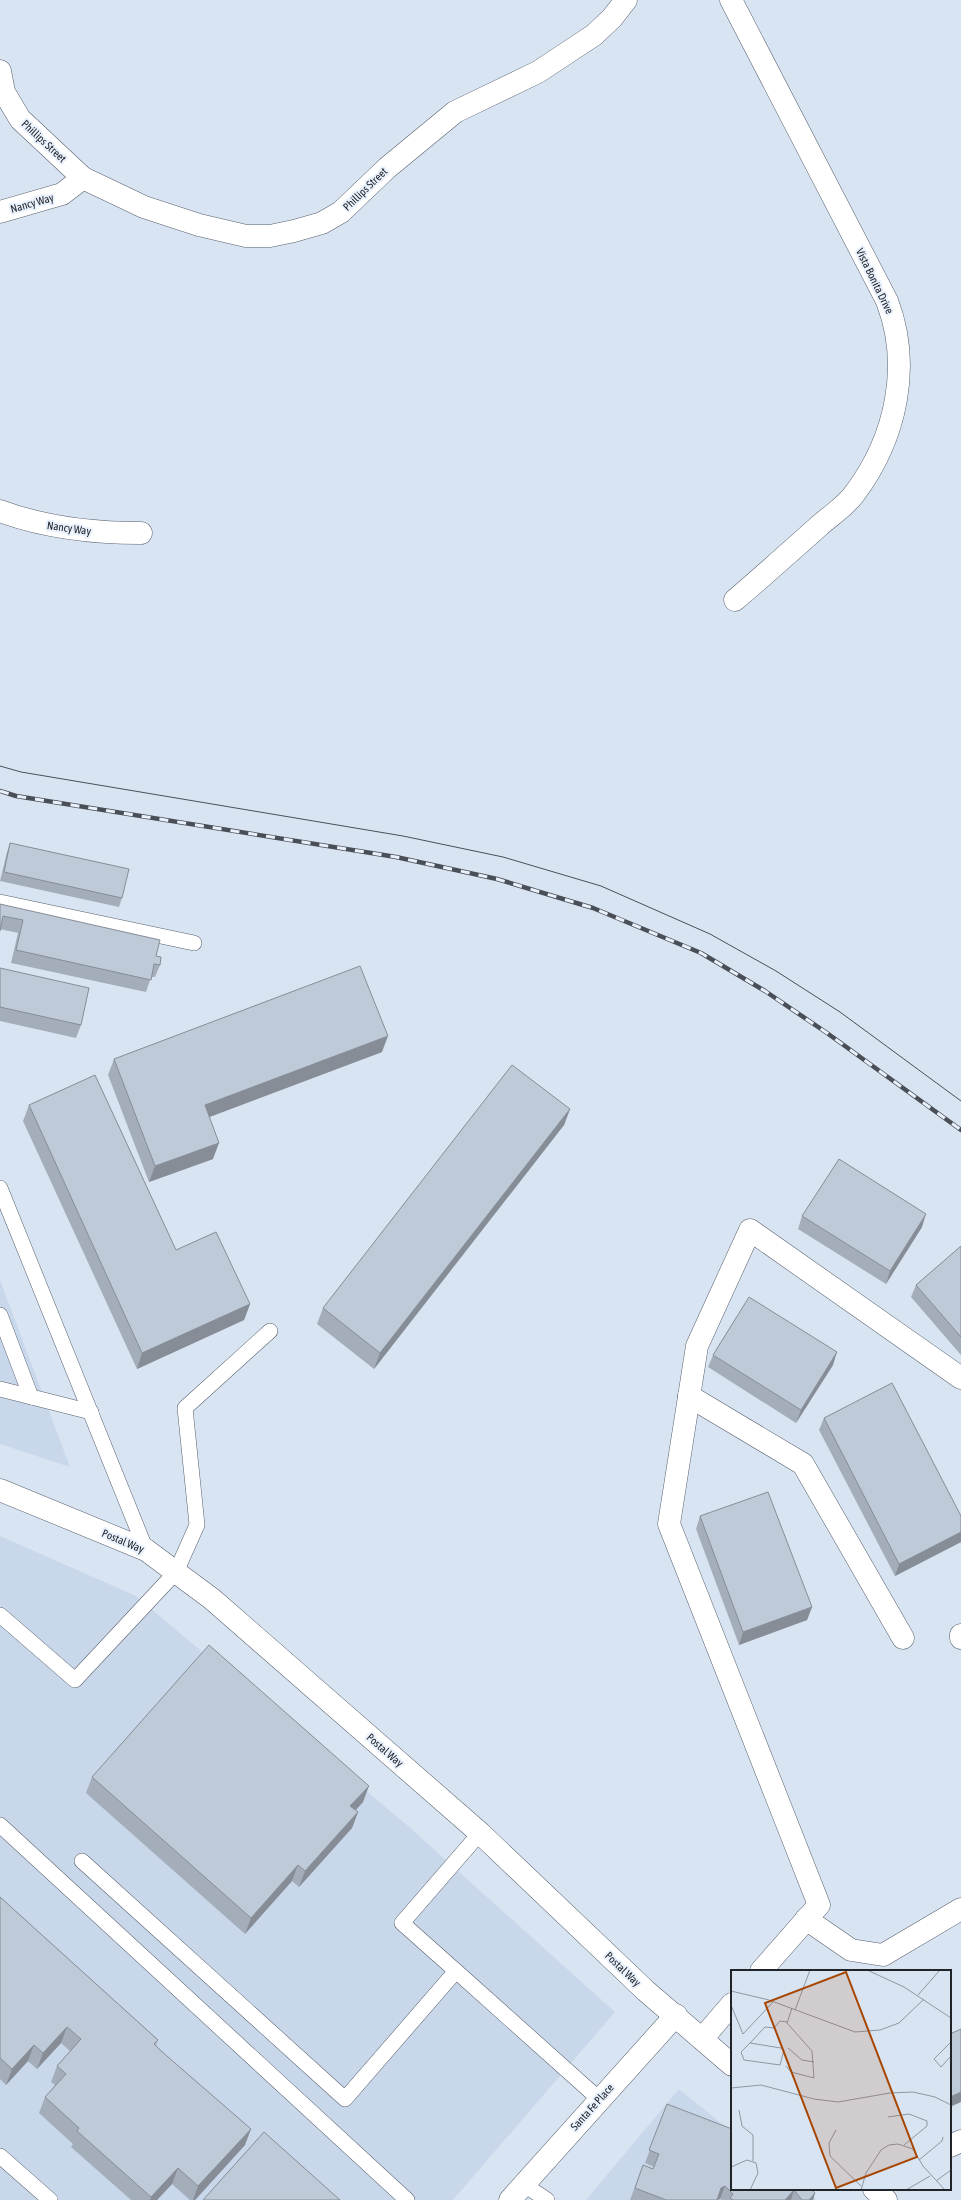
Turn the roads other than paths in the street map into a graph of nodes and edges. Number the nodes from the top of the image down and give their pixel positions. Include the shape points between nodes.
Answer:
1 (626, 0) edge
2 (731, 0) edge
3 (0, 71) edge
4 (83, 178) junction
5 (0, 212) edge
6 (0, 511) edge
7 (141, 533) dead end
8 (735, 600) dead end
9 (0, 902) edge
10 (194, 943) dead end
11 (0, 1188) edge
12 (0, 1315) edge
13 (270, 1331) dead end
14 (961, 1378) edge
15 (0, 1389) edge
16 (689, 1396) junction
17 (31, 1397) junction
18 (90, 1412) junction
19 (0, 1490) edge
20 (146, 1550) junction
21 (176, 1572) junction
22 (0, 1615) edge
23 (961, 1635) edge
24 (903, 1638) dead end
25 (961, 1638) edge
26 (0, 1825) edge
27 (480, 1833) junction
28 (82, 1861) dead end
29 (961, 1909) edge
30 (806, 1919) junction
31 (762, 1970) edge
32 (456, 1971) junction
33 (731, 2005) edge
34 (676, 2015) junction
35 (702, 2039) junction
36 (731, 2064) edge
37 (599, 2099) junction
38 (961, 2141) edge
39 (951, 2146) edge
40 (0, 2156) edge
41 (875, 2190) edge
42 (516, 2192) edge
43 (50, 2200) edge
44 (407, 2200) edge
45 (547, 2200) edge
46 (886, 2200) edge

1 - 4 street, Phillips Street via 594,35 544,68 455,112 387,168 341,212 322,222 270,236 246,236 199,225 144,207
2 - 8 street, Vista Bonita Drive via 887,301 895,322 899,385 890,428 874,462 854,494
3 - 4 street, Phillips Street via 4,92 20,119
4 - 5 street, Nancy Way via 62,194
6 - 7 street, Nancy Way via 50,526 109,533
9 - 10 lane
11 - 18 lane
12 - 17 lane
13 - 21 lane via 185,1408 197,1525
14 - 16 street via 750,1230 697,1346
15 - 17 lane
16 - 24 street via 803,1464
16 - 30 street via 669,1524 819,1905
17 - 18 lane
18 - 20 lane
19 - 20 street, Postal Way
20 - 21 street, Postal Way
21 - 22 lane via 75,1680
21 - 27 street, Postal Way via 212,1600
23 - 25 street
26 - 44 lane
27 - 32 lane via 402,1923
27 - 34 street, Postal Way via 646,1991
28 - 32 lane via 344,2100
29 - 30 street via 882,1955 851,1950
30 - 31 street
32 - 37 lane
33 - 35 street
34 - 35 street, Postal Way
34 - 37 street, Santa Fe Place
35 - 36 street, Postal Way
37 - 42 street, Santa Fe Place
38 - 39 street
40 - 43 lane
41 - 46 street
42 - 45 lane

